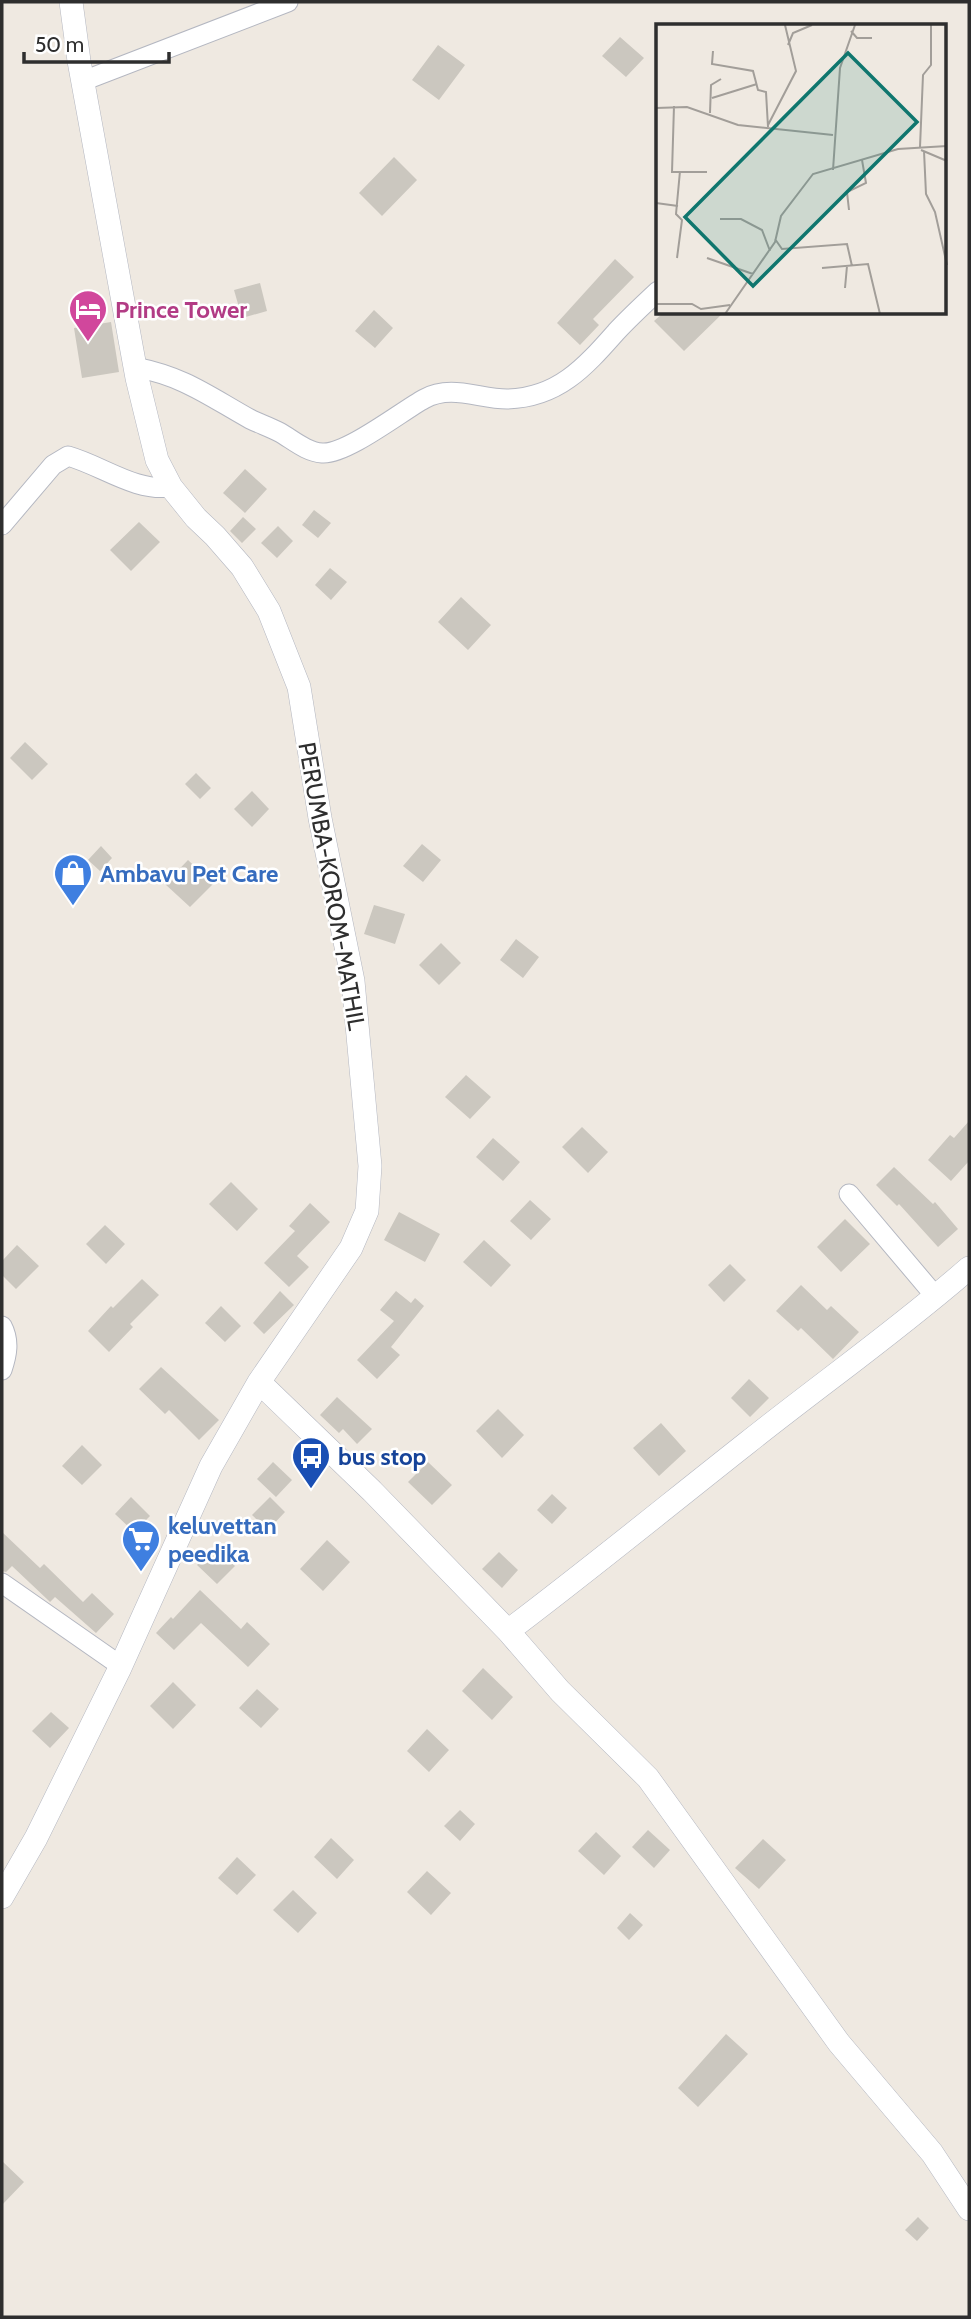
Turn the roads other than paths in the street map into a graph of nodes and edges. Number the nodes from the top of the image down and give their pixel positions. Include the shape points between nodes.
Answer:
1 (71, 2) edge
2 (288, 2) edge
3 (83, 81) junction
4 (656, 293) edge
5 (135, 367) junction
6 (172, 487) junction
7 (2, 525) edge
8 (849, 1194) dead end
9 (969, 1268) edge
10 (936, 1297) junction
11 (2, 1326) edge
12 (2, 1370) edge
13 (259, 1382) junction
14 (2, 1583) edge
15 (508, 1632) junction
16 (121, 1665) junction
17 (2, 1897) edge
18 (969, 2209) edge

1 - 3 street, PERUMBA-KOROM-MATHIL
2 - 3 street
3 - 5 street, PERUMBA-KOROM-MATHIL
4 - 5 street via 562,385 509,399 438,393 333,452 306,448 193,385 164,372
5 - 6 street, PERUMBA-KOROM-MATHIL via 157,460
6 - 7 street via 155,489 68,456 53,465
6 - 13 street, PERUMBA-KOROM-MATHIL via 242,567 269,611 299,687 353,981 370,1166 367,1211 351,1248
8 - 10 street
9 - 10 street
10 - 15 street
11 - 12 street via 8,1354
13 - 15 street via 372,1490
13 - 16 street, PERUMBA-KOROM-MATHIL via 211,1466
14 - 16 street
15 - 18 street via 648,1778 839,2043 932,2153
16 - 17 street, PERUMBA-KOROM-MATHIL

